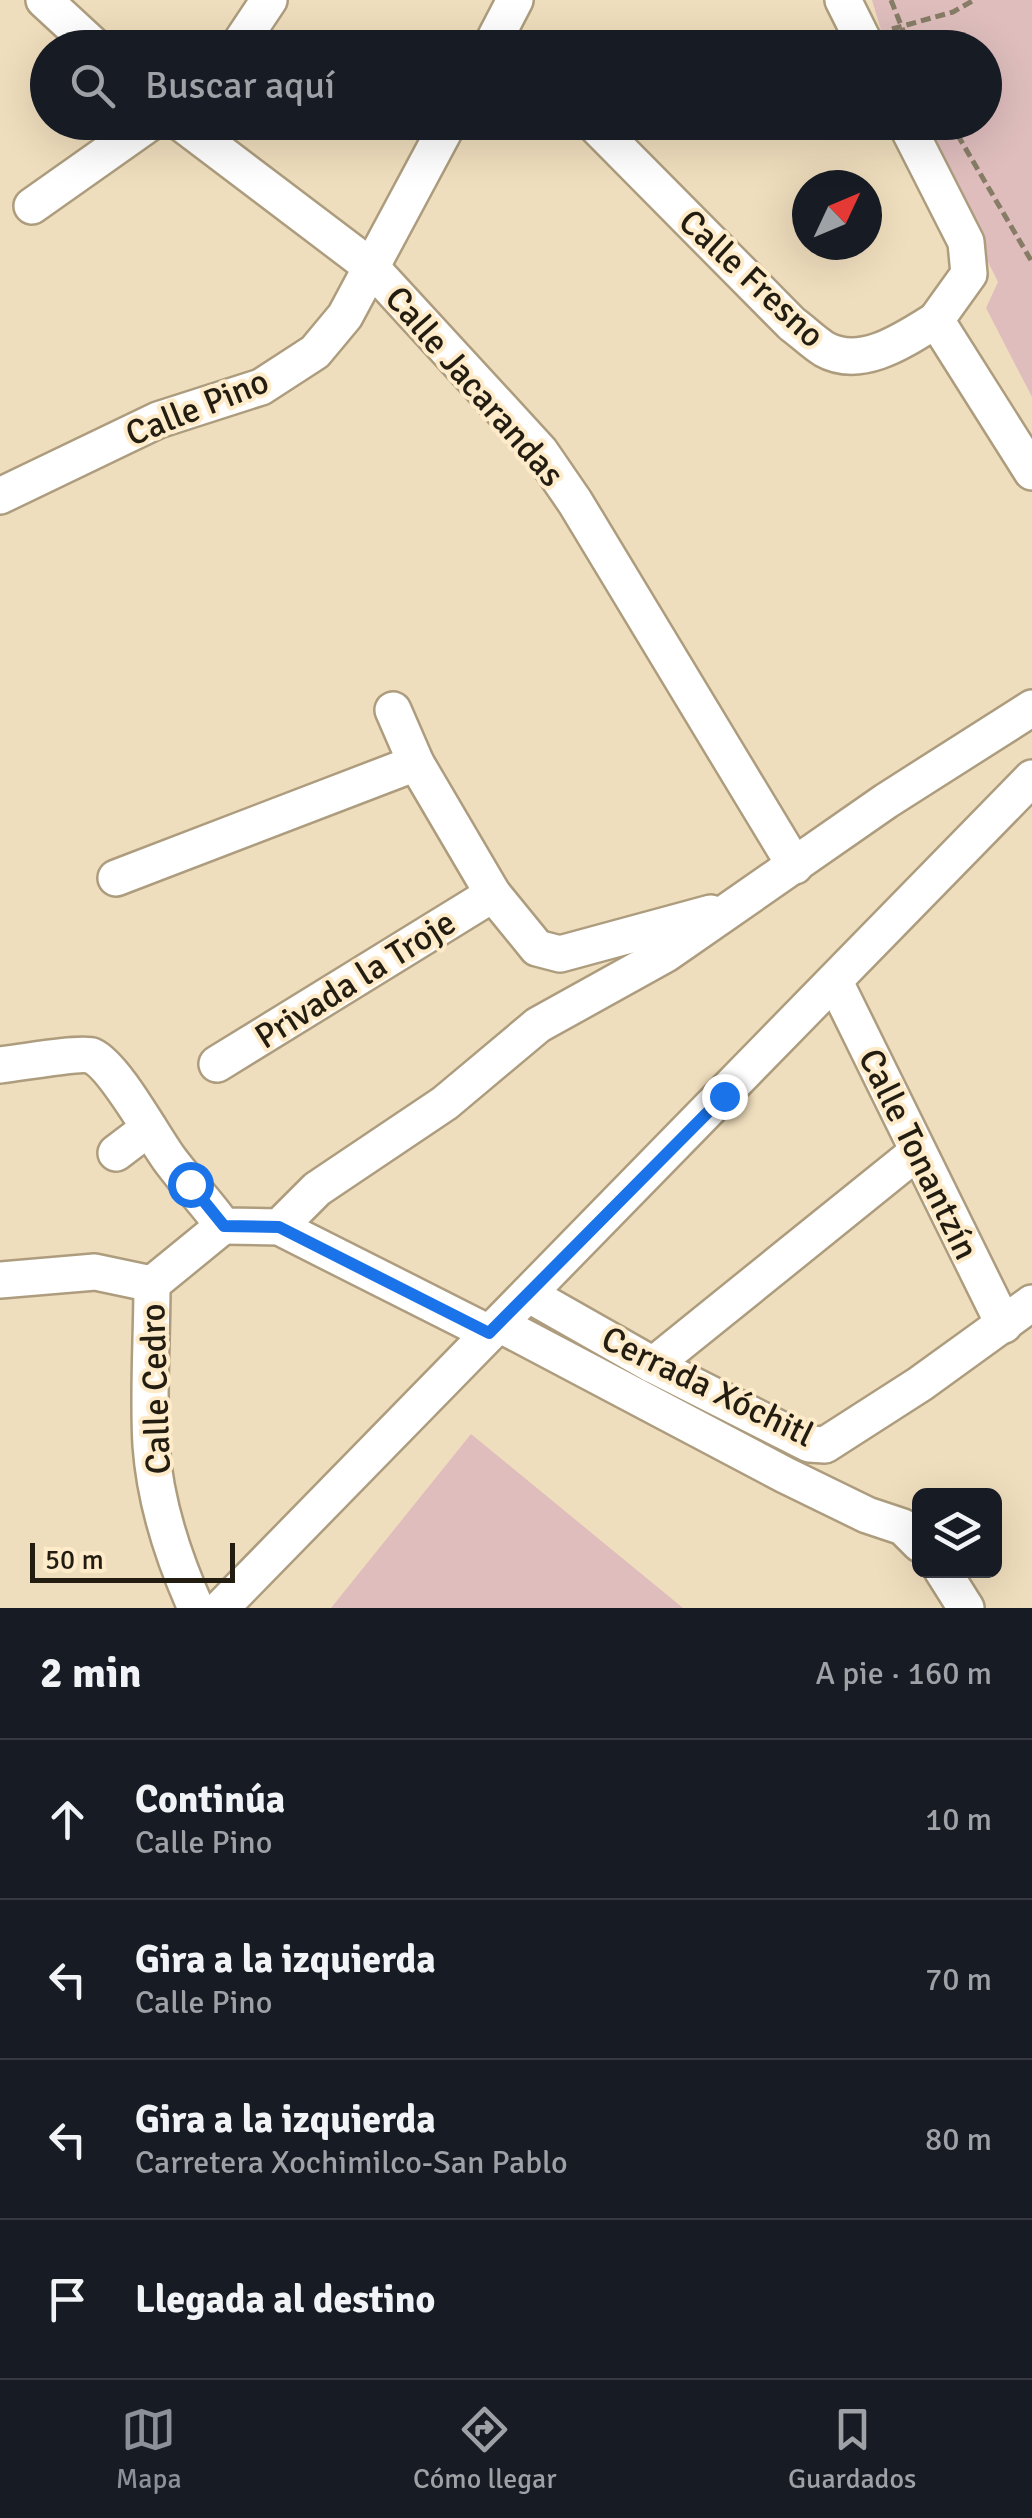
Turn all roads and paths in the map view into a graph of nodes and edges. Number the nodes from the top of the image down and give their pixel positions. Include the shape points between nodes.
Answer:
1 (44, 0) edge
2 (269, 0) edge
3 (844, 0) edge
4 (890, 0) edge
5 (974, 0) edge
6 (900, 25) junction
7 (76, 30) edge
8 (249, 30) edge
9 (859, 30) edge
10 (892, 30) edge
11 (902, 30) edge
12 (126, 140) edge
13 (204, 140) edge
14 (439, 140) edge
15 (610, 140) edge
16 (914, 140) edge
17 (961, 140) edge
18 (32, 206) dead end
19 (1032, 262) edge
20 (370, 266) junction
21 (936, 320) junction
22 (1032, 472) edge
23 (0, 496) edge
24 (1032, 708) edge
25 (393, 710) dead end
26 (416, 763) junction
27 (1032, 778) edge
28 (794, 866) junction
29 (116, 878) dead end
30 (493, 894) junction
31 (740, 905) junction
32 (836, 982) junction
33 (0, 1064) edge
34 (217, 1064) dead end
35 (150, 1128) junction
36 (917, 1152) junction
37 (116, 1153) dead end
38 (224, 1226) junction
39 (279, 1227) junction
40 (0, 1280) edge
41 (152, 1284) junction
42 (528, 1294) junction
43 (1032, 1303) edge
44 (1004, 1325) junction
45 (494, 1329) junction
46 (653, 1365) junction
47 (912, 1536) edge
48 (196, 1608) edge
49 (221, 1608) edge

1 - 7 street
2 - 8 street
3 - 9 street
4 - 6 path
5 - 6 path
6 - 10 path
6 - 11 path
12 - 18 street
13 - 20 street, Calle Jacarandas
14 - 20 street, Calle Pino
15 - 21 street, Calle Fresno via 792,324 827,350 859,358
16 - 21 street via 966,242 969,274
17 - 19 path
20 - 23 street, Calle Pino via 346,316 315,352 261,387 158,420
20 - 28 street, Calle Jacarandas via 540,452
21 - 22 street
24 - 28 street
25 - 26 street
26 - 29 street
26 - 30 street
27 - 32 street
28 - 31 street
30 - 31 street via 538,948 560,954
30 - 34 street, Privada la Troje
31 - 39 street via 538,1026 445,1103 318,1188
32 - 36 street, Calle Tonantzín
32 - 42 street
33 - 35 street via 93,1056
35 - 37 street
35 - 38 street
36 - 44 street, Calle Tonantzín
36 - 46 street
38 - 39 street
38 - 41 street
39 - 45 street
40 - 41 street via 95,1272
41 - 48 street, Calle Cedro via 152,1447 162,1518
42 - 45 street
42 - 46 street, Cerrada Xóchitl
43 - 44 street, Cerrada Xóchitl
44 - 46 street, Cerrada Xóchitl via 824,1445 809,1444
45 - 47 street
45 - 49 street

